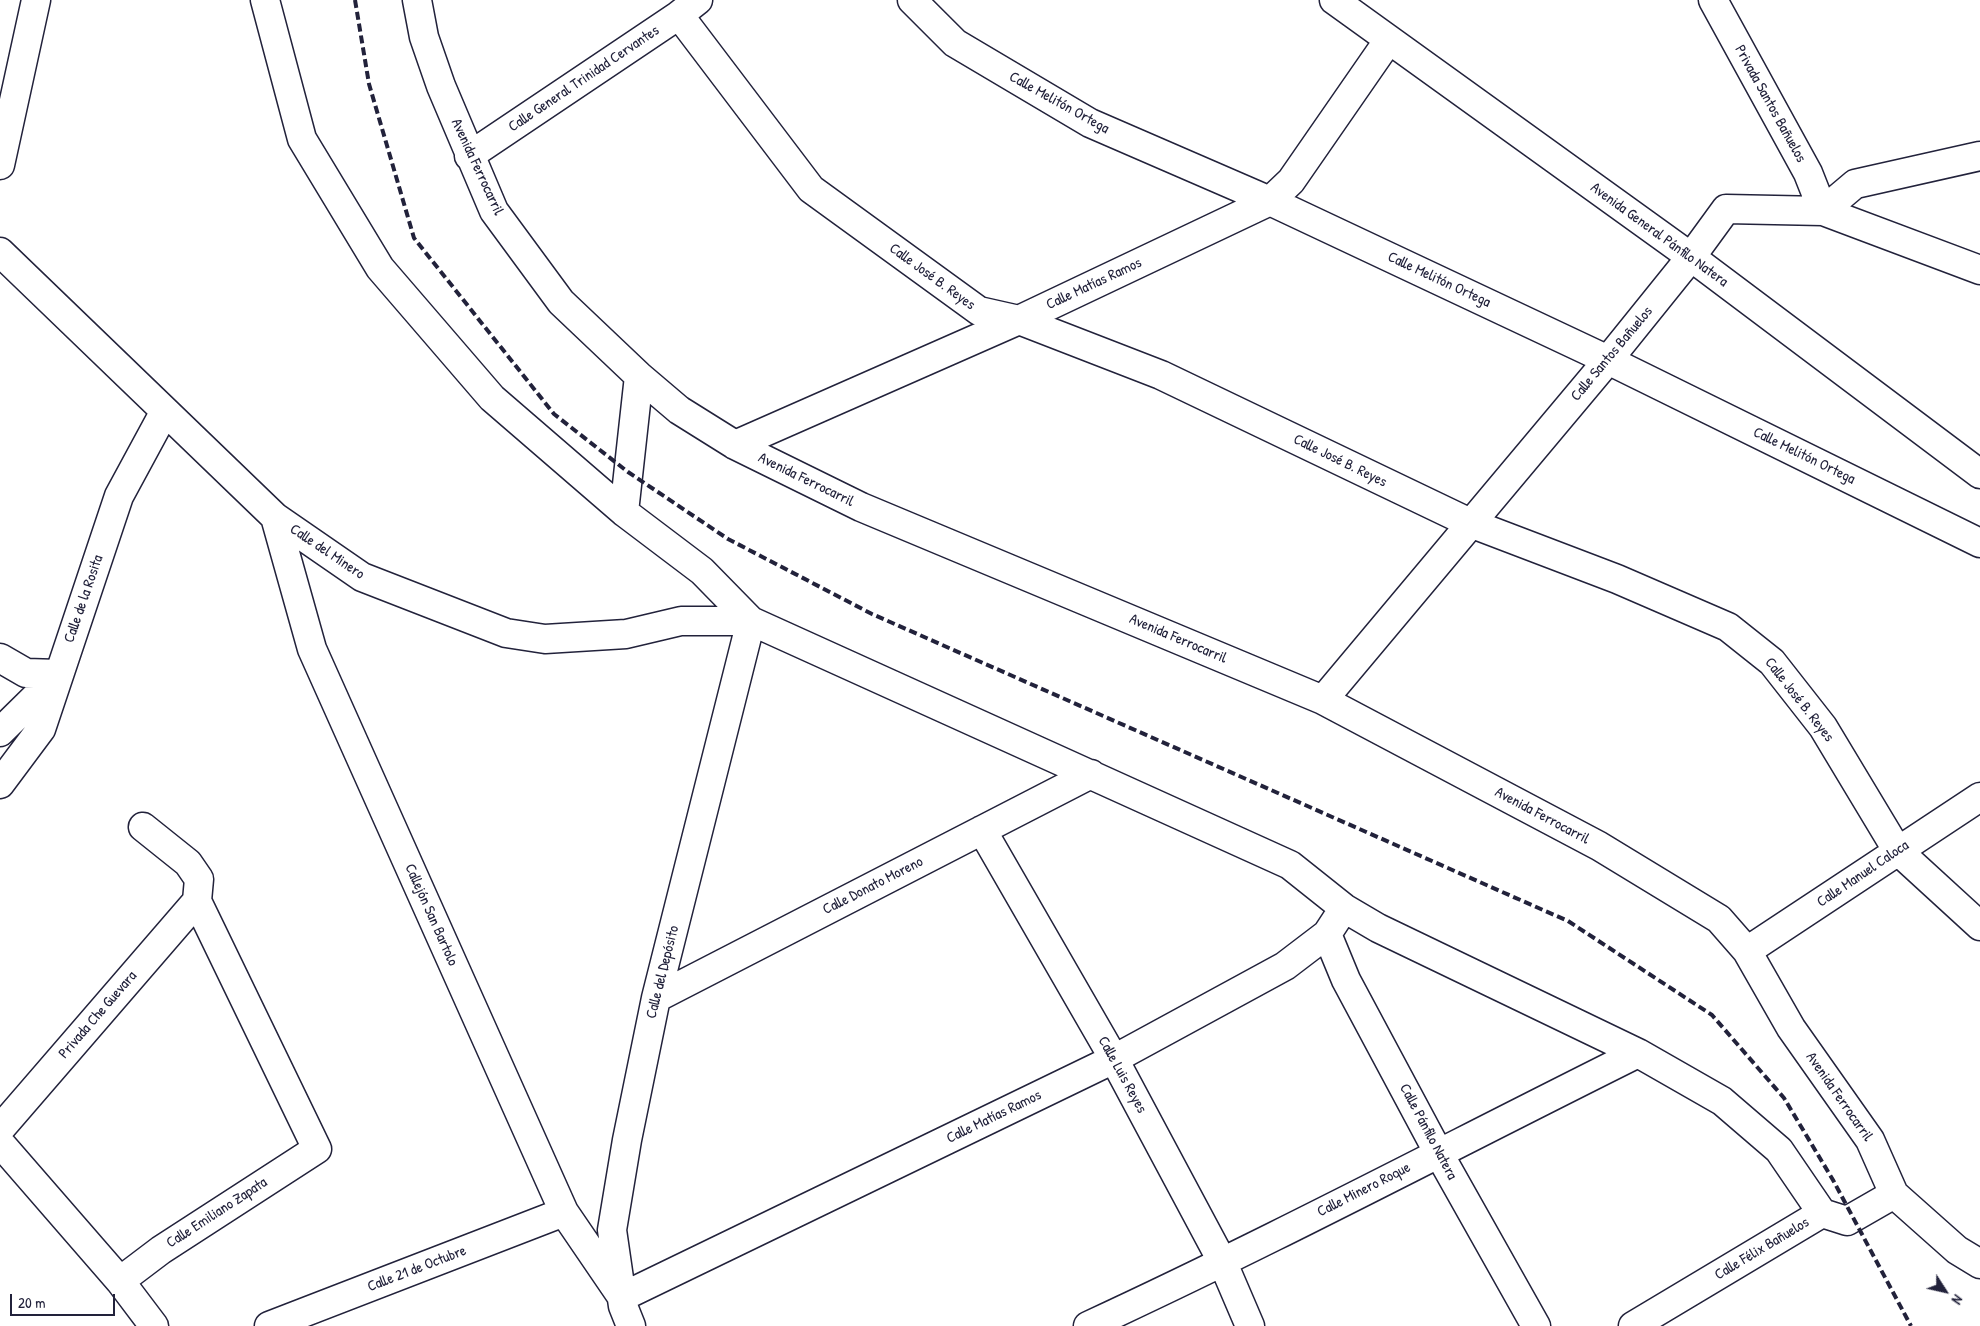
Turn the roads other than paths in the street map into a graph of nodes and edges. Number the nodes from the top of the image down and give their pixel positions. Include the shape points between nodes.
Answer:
1 (36, 0) edge
2 (265, 0) edge
3 (417, 0) edge
4 (912, 0) edge
5 (1334, 0) edge
6 (1713, 0) edge
7 (689, 8) edge
8 (1388, 41) junction
9 (469, 156) junction
10 (1980, 156) edge
11 (0, 165) edge
12 (1270, 201) junction
13 (1822, 211) junction
14 (0, 252) edge
15 (1691, 257) junction
16 (1980, 270) edge
17 (1019, 320) junction
18 (1608, 360) junction
19 (639, 376) junction
20 (165, 412) junction
21 (735, 445) junction
22 (1980, 474) edge
23 (624, 512) junction
24 (276, 517) junction
25 (1470, 523) junction
26 (1980, 543) edge
27 (751, 621) junction
28 (0, 658) edge
29 (59, 674) junction
30 (1322, 700) junction
31 (0, 732) edge
32 (1091, 774) junction
33 (0, 784) edge
34 (1980, 797) edge
35 (143, 827) dead end
36 (982, 830) junction
37 (1897, 850) junction
38 (197, 901) junction
39 (1344, 908) junction
40 (1980, 926) edge
41 (1328, 934) junction
42 (1746, 952) junction
43 (656, 998) junction
44 (1638, 1053) junction
45 (1114, 1059) junction
46 (0, 1129) edge
47 (0, 1143) edge
48 (1438, 1152) junction
49 (1894, 1194) junction
50 (564, 1212) junction
51 (1822, 1213) junction
52 (1224, 1263) junction
53 (1980, 1264) edge
54 (120, 1281) junction
55 (622, 1297) junction
56 (154, 1326) edge
57 (269, 1326) edge
58 (631, 1326) edge
59 (1088, 1326) edge
60 (1250, 1326) edge
61 (1536, 1326) edge
62 (1633, 1326) edge

1 - 11 street
2 - 23 street via 302,139 380,268 492,398
3 - 9 street, Avenida Ferrocarril via 424,37
4 - 12 street, Calle Melitón Ortega via 955,43 1090,123
5 - 8 street, Avenida General Pánfilo Natera
6 - 13 street, Privada Santos Bañuelos via 1808,173
7 - 9 street, Calle General Trinidad Cervantes
7 - 17 street, Calle José B. Reyes via 811,189 979,311
8 - 12 street, Calle Matías Ramos via 1291,181
8 - 15 street, Avenida General Pánfilo Natera
9 - 19 street, Avenida Ferrocarril via 494,211 561,302
10 - 13 street via 1856,184
12 - 17 street, Calle Matías Ramos
12 - 18 street, Calle Melitón Ortega
13 - 15 street, Calle Santos Bañuelos via 1726,209
13 - 16 street
14 - 20 street, Calle del Minero
15 - 18 street, Calle Santos Bañuelos
15 - 22 street, Avenida General Pánfilo Natera
17 - 21 street, Calle Matías Ramos
17 - 25 street, Calle José B. Reyes via 1161,375
18 - 25 street, Calle Santos Bañuelos
18 - 26 street, Calle Melitón Ortega
19 - 21 street, Avenida Ferrocarril via 679,410
19 - 23 street
20 - 24 street, Calle del Minero
20 - 29 street, Calle de la Rosita via 118,496
21 - 30 street, Avenida Ferrocarril via 861,507
23 - 27 street via 702,571
24 - 27 street, Calle del Minero via 362,577 506,633 545,639 626,634 681,621
24 - 50 street, Callejón San Bartolo via 312,648
25 - 30 street, Calle Santos Bañuelos
25 - 37 street, Calle José B. Reyes via 1617,579 1728,627 1772,662 1823,726
27 - 32 street
27 - 43 street, Calle del Depósito
28 - 29 street via 26,673
29 - 31 street
29 - 33 street, Calle de la Rosita via 41,729
30 - 42 street, Avenida Ferrocarril via 1598,846 1719,919
32 - 36 street, Calle Donato Moreno
32 - 39 street via 1290,866
34 - 37 street, Calle Manuel Caloca
35 - 38 street via 188,863 199,879
36 - 43 street, Calle Donato Moreno
36 - 45 street, Calle Luis Reyes
37 - 40 street, Calle José B. Reyes
37 - 42 street, Calle Manuel Caloca
38 - 46 street, Privada Che Guevara
38 - 54 street, Calle Emiliano Zapata via 317,1149 161,1250
39 - 41 street, Calle Matías Ramos
39 - 44 street via 1378,928
41 - 45 street, Calle Matías Ramos via 1285,966
41 - 48 street, Calle Pánfilo Natera via 1346,980
42 - 49 street, Avenida Ferrocarril via 1791,1028 1870,1140
43 - 55 street, Calle del Depósito via 612,1230
44 - 48 street, Calle Minero Roque
44 - 51 street via 1722,1101 1779,1150
45 - 52 street, Calle Luis Reyes
45 - 55 street, Calle Matías Ramos
47 - 54 street
48 - 52 street, Calle Minero Roque
48 - 61 street, Calle Pánfilo Natera
49 - 51 street, Calle Félix Bañuelos via 1847,1221
49 - 53 street, Avenida Ferrocarril via 1957,1250
50 - 55 street, Callejón San Bartolo
50 - 57 street, Calle 21 de Octubre
51 - 62 street, Calle Félix Bañuelos
52 - 59 street, Calle Minero Roque
52 - 60 street, Calle Luis Reyes
54 - 56 street
55 - 58 street, Calle del Depósito

